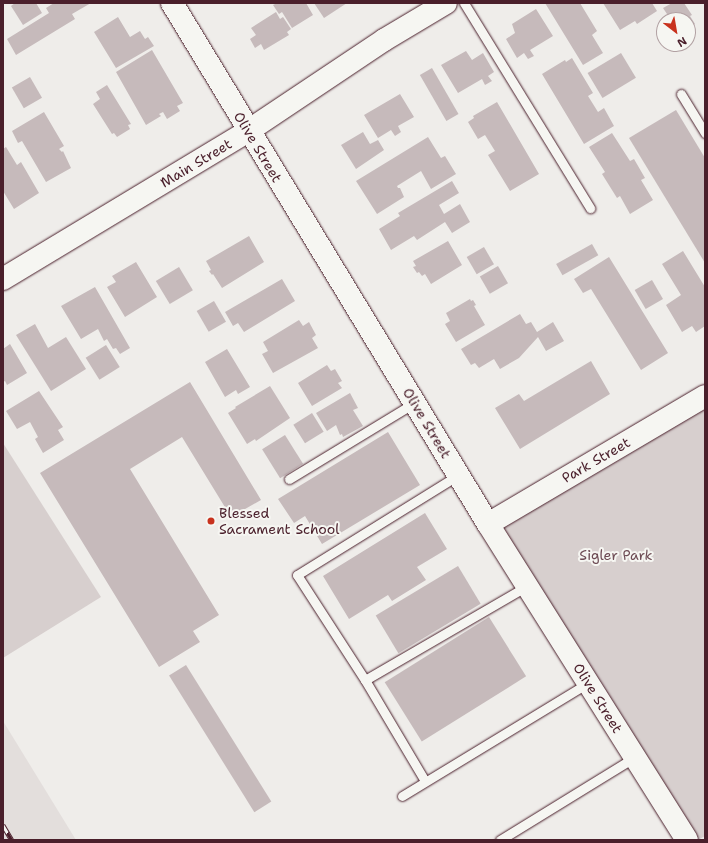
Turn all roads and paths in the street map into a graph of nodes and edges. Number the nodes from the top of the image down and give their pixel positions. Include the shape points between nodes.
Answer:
1 (172, 3) edge
2 (446, 3) edge
3 (464, 3) edge
4 (681, 94) dead end
5 (248, 131) junction
6 (705, 133) edge
7 (590, 208) dead end
8 (3, 278) edge
9 (705, 396) edge
10 (414, 403) junction
11 (458, 475) junction
12 (289, 479) dead end
13 (488, 524) junction
14 (527, 586) junction
15 (365, 680) junction
16 (588, 683) junction
17 (635, 757) junction
18 (426, 781) junction
19 (402, 796) dead end
20 (500, 840) edge
21 (687, 840) edge

1 - 5 street, Olive Street
2 - 5 street, Main Street via 384,40
3 - 7 lane
4 - 6 lane
5 - 8 street, Main Street
5 - 10 street, Olive Street
9 - 13 street, Park Street
10 - 11 street, Olive Street
10 - 12 lane
11 - 13 street, Olive Street
11 - 15 lane via 297,575
13 - 14 street, Olive Street
14 - 15 lane
14 - 16 street, Olive Street
15 - 18 lane
16 - 17 street, Olive Street
16 - 18 lane
17 - 20 lane
17 - 21 street, Olive Street
18 - 19 lane

